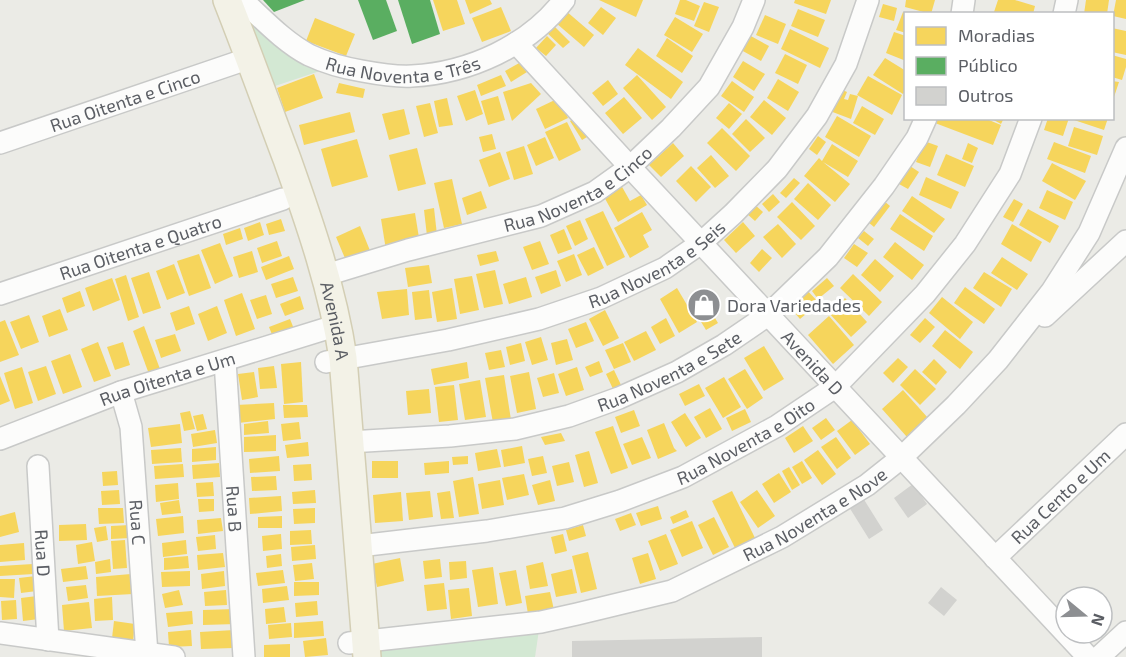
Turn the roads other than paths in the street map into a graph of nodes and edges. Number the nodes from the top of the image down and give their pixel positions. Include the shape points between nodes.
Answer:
1 (209, 0) edge
2 (227, 0) edge
3 (242, 0) edge
4 (564, 0) edge
5 (754, 0) edge
6 (868, 0) edge
7 (516, 43) junction
8 (241, 61) junction
9 (925, 120) edge
10 (1030, 120) edge
11 (0, 143) edge
12 (1126, 148) edge
13 (630, 167) junction
14 (283, 199) junction
15 (1126, 241) edge
16 (701, 243) junction
17 (326, 275) junction
18 (0, 294) edge
19 (768, 315) junction
20 (329, 327) junction
21 (334, 360) junction
22 (998, 360) junction
23 (225, 361) junction
24 (835, 387) junction
25 (121, 392) junction
26 (1126, 434) edge
27 (0, 439) edge
28 (350, 442) junction
29 (901, 458) junction
30 (38, 466) dead end
31 (359, 546) junction
32 (995, 558) junction
33 (1126, 632) edge
34 (0, 633) edge
35 (48, 640) junction
36 (358, 649) edge
37 (147, 654) junction
38 (174, 657) edge
39 (244, 657) edge
40 (1088, 657) edge
41 (1100, 657) edge

1 - 8 main road, Avenida A
2 - 8 main road, Avenida A
3 - 7 street, Rua Noventa e Três via 290,43 309,54 328,63 385,75 453,70 494,56
4 - 7 street, Rua Noventa e Três
5 - 13 street, Rua Noventa e Cinco via 709,87
6 - 16 street, Rua Noventa e Seis via 846,64 817,116 777,170
7 - 13 street, Avenida D
8 - 11 street, Rua Oitenta e Cinco
8 - 14 main road, Avenida A
8 - 17 main road, Avenida A via 299,192
9 - 19 street, Rua Noventa e Sete via 884,186 828,257
10 - 24 street, Rua Noventa e Oito via 1010,174 965,244 925,294
12 - 22 street, Rua Noventa e Nove via 1089,233 1052,291
13 - 16 street, Avenida D
13 - 17 street, Rua Noventa e Cinco via 595,192 541,216
14 - 18 street, Rua Oitenta e Quatro
14 - 20 main road, Avenida A via 308,279
15 - 22 street
16 - 19 street, Avenida D
16 - 21 street, Rua Noventa e Seis via 665,268 601,298 539,319
17 - 20 main road, Avenida A
19 - 24 street, Avenida D
19 - 28 street, Rua Noventa e Sete via 677,372 569,416 515,429
20 - 21 main road, Avenida A
20 - 23 street, Rua Oitenta e Um
21 - 28 main road, Avenida A
21 - 36 main road, Avenida A
22 - 29 street, Rua Noventa e Nove
23 - 25 street, Rua Oitenta e Um
23 - 39 street, Rua B
24 - 29 street, Avenida D
24 - 31 street, Rua Noventa e Oito via 777,426 683,477 620,501 565,518
25 - 27 street, Rua Oitenta e Um
25 - 37 street, Rua C via 131,427
26 - 32 street, Rua Cento e Um
28 - 31 main road, Avenida A
29 - 32 street, Avenida D
29 - 36 street, Rua Noventa e Nove via 867,485 782,537 672,591 540,622
30 - 35 street, Rua D
31 - 36 main road, Avenida A
32 - 40 street, Avenida D
33 - 41 street
34 - 35 street
35 - 37 street
37 - 38 street

